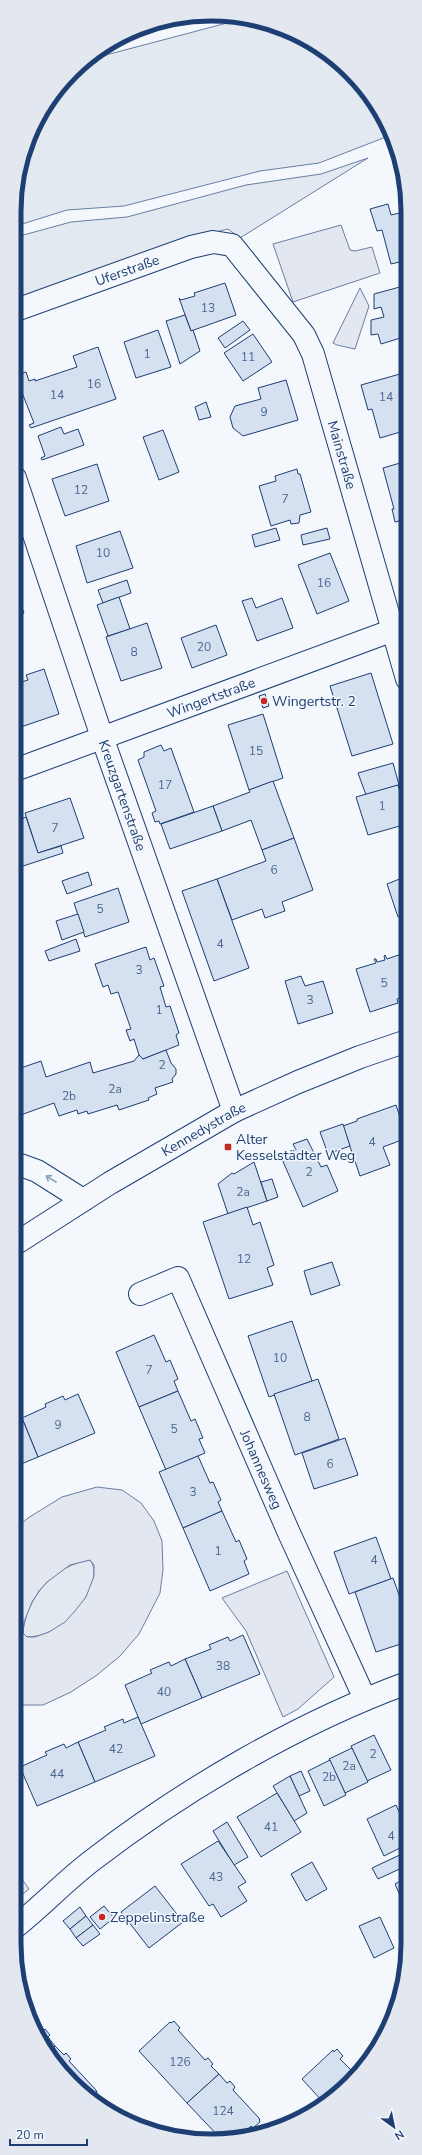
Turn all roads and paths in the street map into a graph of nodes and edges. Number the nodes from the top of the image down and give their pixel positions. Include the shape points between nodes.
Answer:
1 (238, 251) joint
2 (21, 308) edge
3 (21, 496) edge
4 (400, 627) edge
5 (102, 737) junction
6 (21, 768) edge
7 (401, 1043) edge
8 (234, 1111) junction
9 (21, 1165) edge
10 (83, 1200) junction
11 (21, 1240) edge
12 (140, 1294) dead end
13 (401, 1685) edge
14 (365, 1699) junction
15 (21, 1922) edge

1 - 2 street, Uferstraße via 232,245 213,242 190,247
1 - 4 street, Mainstraße via 304,335 314,354
3 - 5 street, Kreuzgartenstraße
4 - 5 street, Wingertstraße
5 - 6 street, Wingertstraße
5 - 8 street, Kreuzgartenstraße
7 - 8 street, Kennedystraße via 333,1068
8 - 10 street, Kennedystraße
10 -> 9 street via 37,1171
10 - 11 street, Kennedystraße
12 - 14 street, Johannesweg via 178,1278 289,1533
13 - 14 street
14 - 15 street via 307,1727 184,1794 93,1859

